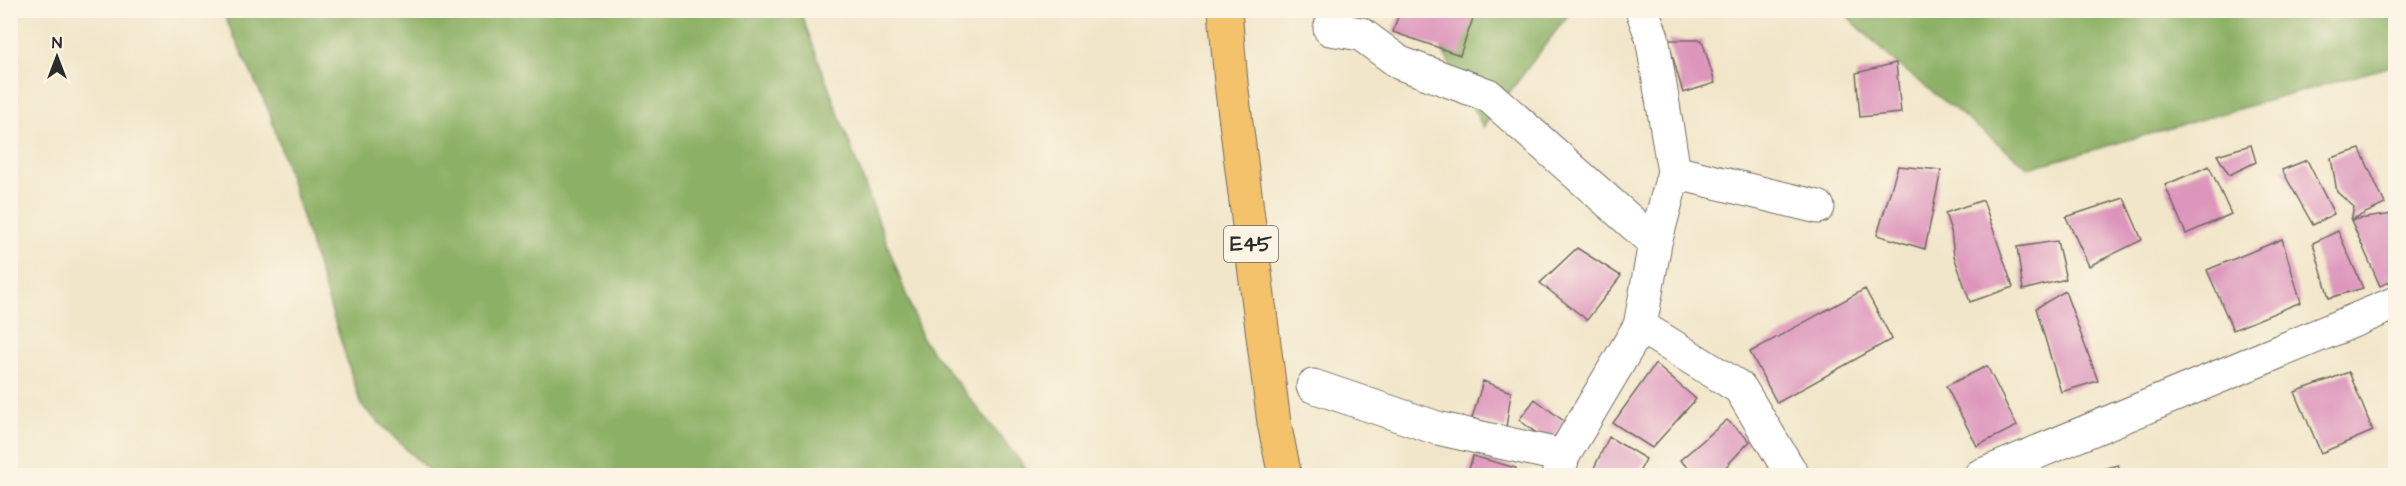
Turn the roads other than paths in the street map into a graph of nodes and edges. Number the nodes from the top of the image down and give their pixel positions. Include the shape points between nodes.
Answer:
1 (1225, 10) edge
2 (1337, 10) edge
3 (1642, 10) edge
4 (1674, 172) junction
5 (1818, 207) dead end
6 (1655, 243) junction
7 (2396, 303) edge
8 (1640, 326) junction
9 (1313, 386) dead end
10 (1560, 466) edge
11 (1285, 476) edge
12 (1793, 476) edge
13 (1980, 476) edge

1 - 11 highway, E45 via 1274,423
2 - 6 street via 1330,29 1361,34 1400,63 1488,94
3 - 4 street via 1652,37
4 - 5 street
4 - 6 street
6 - 8 street
7 - 13 street
8 - 10 street
8 - 12 street via 1740,388
9 - 10 street

